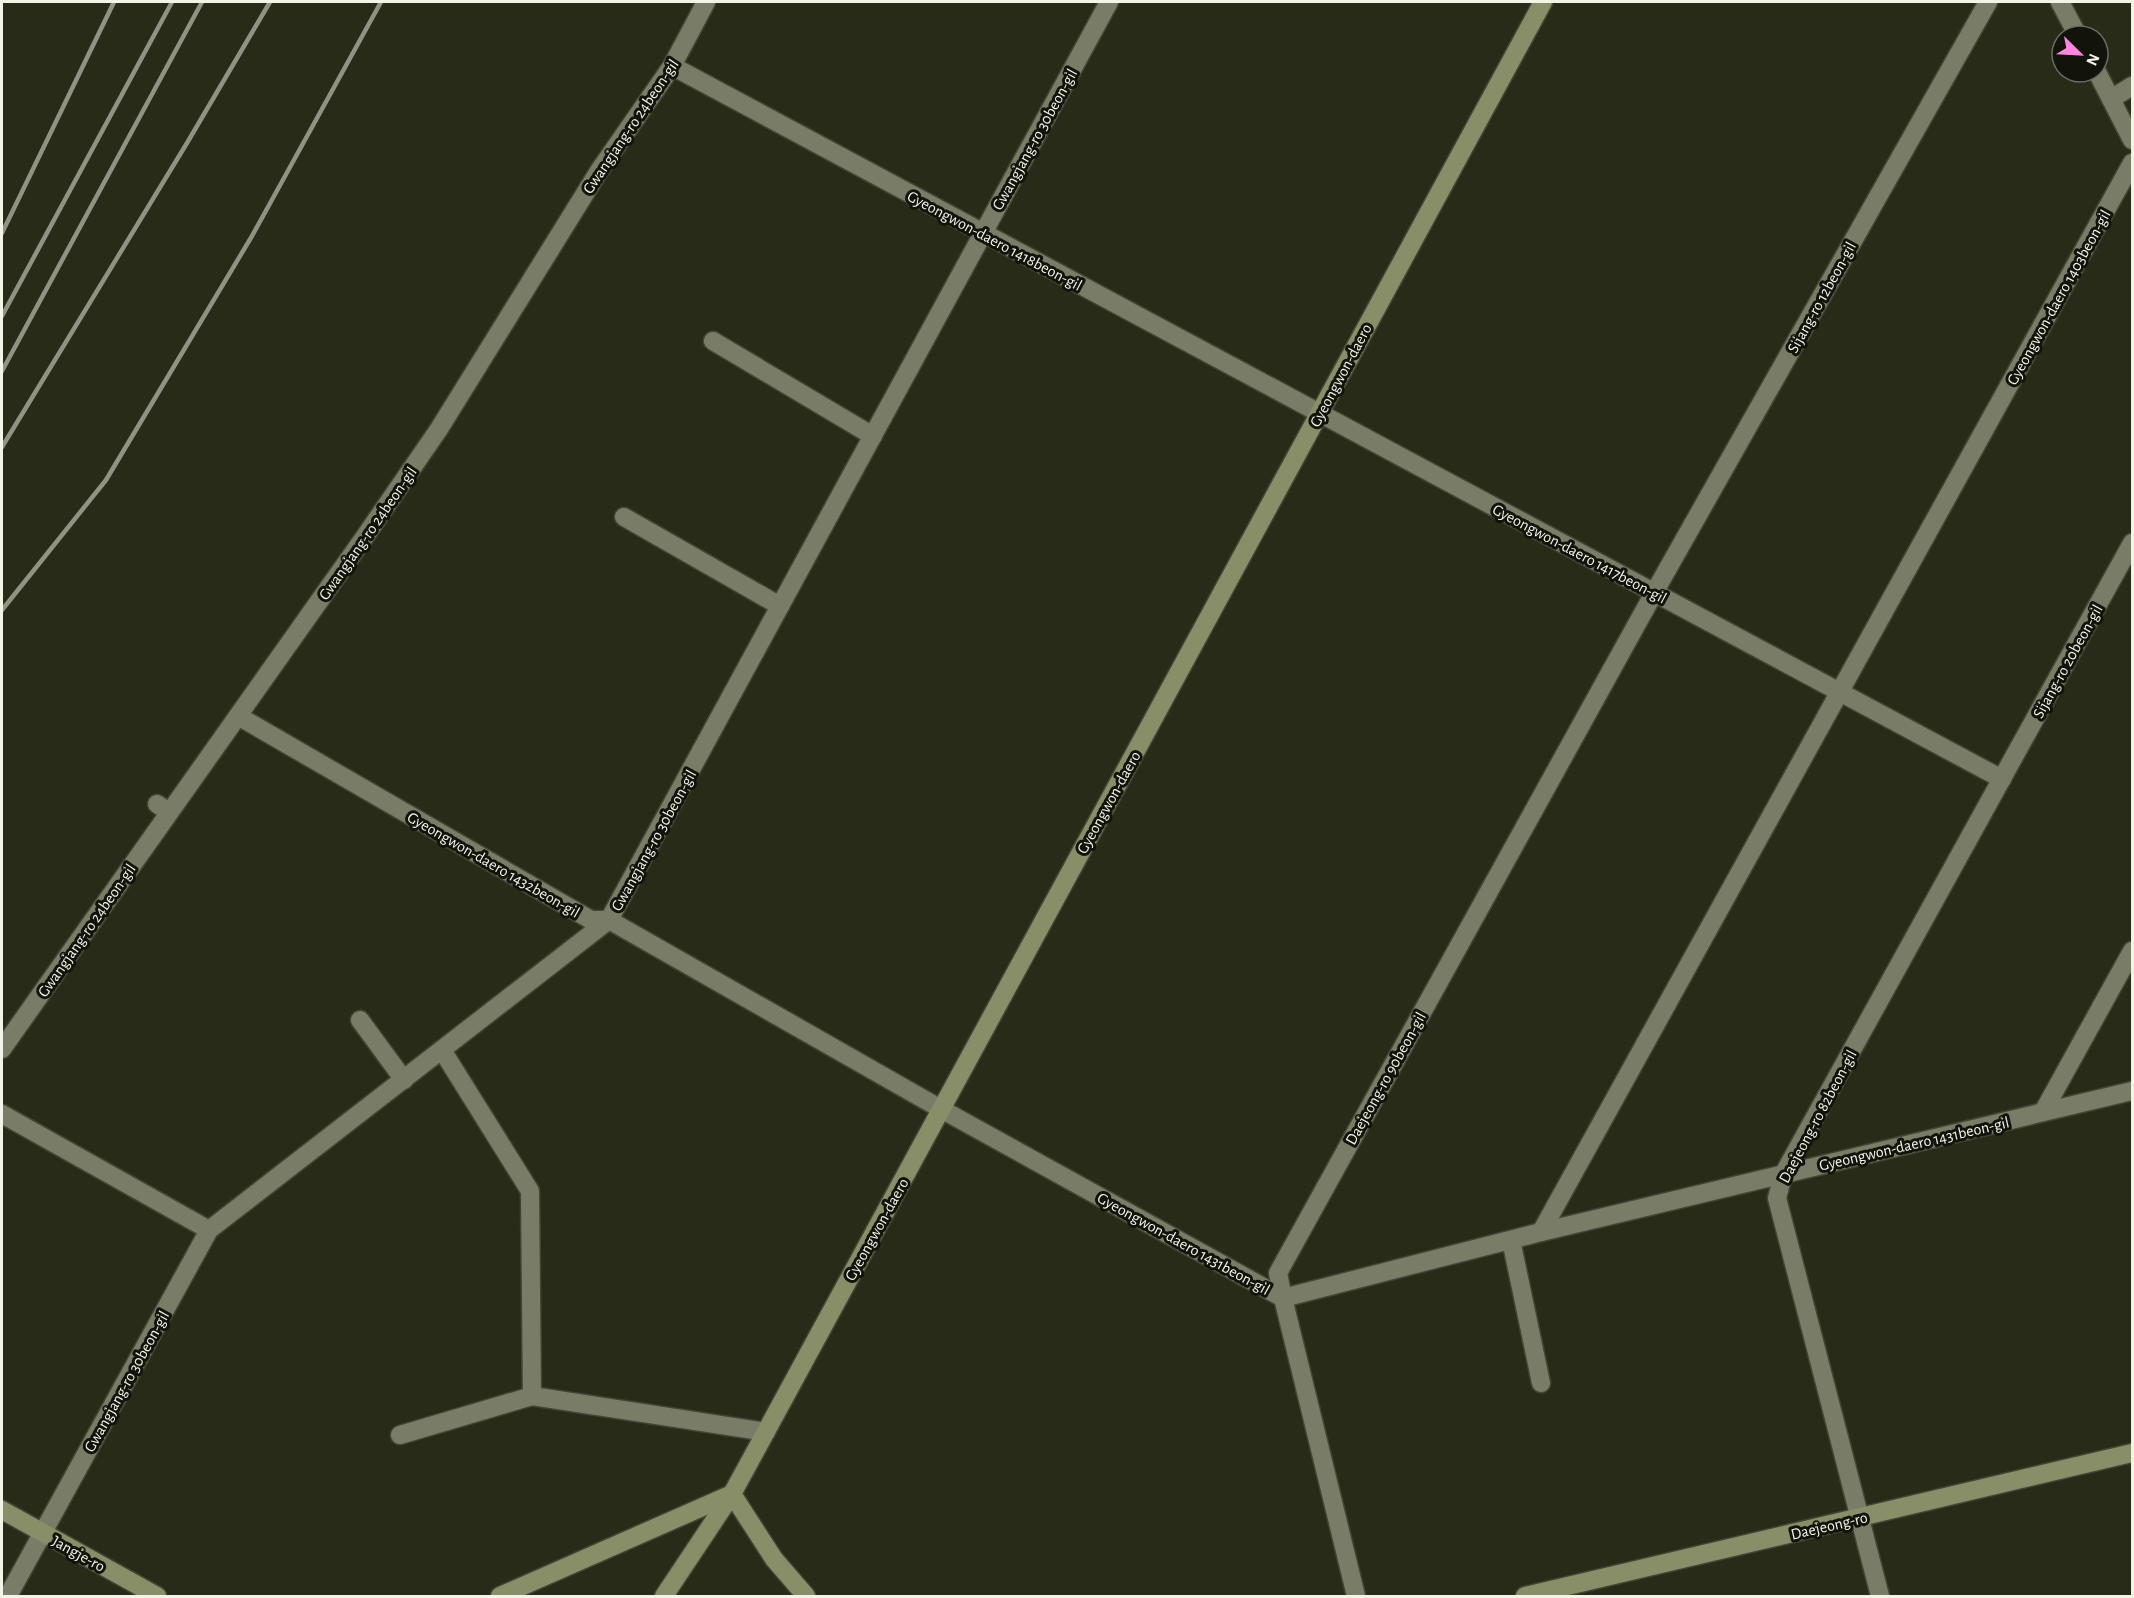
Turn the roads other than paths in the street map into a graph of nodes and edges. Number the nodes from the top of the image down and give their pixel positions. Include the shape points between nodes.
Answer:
1 (706, 2) edge
2 (1109, 2) edge
3 (1543, 2) edge
4 (1988, 2) edge
5 (2060, 2) edge
6 (2072, 24) edge
7 (672, 66) junction
8 (2103, 84) edge
9 (2133, 86) edge
10 (2111, 99) junction
11 (2133, 140) edge
12 (2133, 164) edge
13 (982, 234) junction
14 (713, 341) dead end
15 (1320, 413) junction
16 (873, 435) junction
17 (624, 517) dead end
18 (2133, 543) edge
19 (1654, 593) junction
20 (780, 606) junction
21 (1840, 692) junction
22 (237, 716) junction
23 (2002, 778) junction
24 (609, 920) junction
25 (2133, 951) edge
26 (360, 1020) dead end
27 (2, 1049) edge
28 (442, 1050) junction
29 (404, 1080) junction
30 (2133, 1091) edge
31 (941, 1109) junction
32 (2043, 1112) junction
33 (2, 1114) edge
34 (1783, 1174) junction
35 (209, 1230) junction
36 (1541, 1232) junction
37 (1511, 1240) junction
38 (1282, 1298) junction
39 (1541, 1383) dead end
40 (532, 1396) junction
41 (766, 1432) junction
42 (400, 1435) dead end
43 (2133, 1453) edge
44 (732, 1494) junction
45 (2, 1510) edge
46 (1860, 1517) junction
47 (42, 1532) junction
48 (8, 1596) edge
49 (157, 1596) edge
50 (500, 1596) edge
51 (664, 1596) edge
52 (806, 1596) edge
53 (1356, 1596) edge
54 (1526, 1596) edge
55 (1880, 1596) edge

1 - 7 lane, Gwangjang-ro 24beon-gil
2 - 13 lane, Gwangjang-ro 30beon-gil
3 - 15 street, Gyeongwon-daero
4 - 19 lane, Sijang-ro 12beon-gil
5 - 6 lane
7 - 13 lane, Gyeongwon-daero 1418beon-gil
7 - 22 lane, Gwangjang-ro 24beon-gil via 599,171 439,429
8 - 10 lane
9 - 10 lane
10 - 11 lane
12 - 21 lane, Gyeongwon-daero 1403beon-gil
13 - 15 lane, Gyeongwon-daero 1418beon-gil
13 - 16 lane, Gwangjang-ro 30beon-gil
14 - 16 lane
15 - 19 lane, Gyeongwon-daero 1417beon-gil
15 - 31 street, Gyeongwon-daero
16 - 20 lane, Gwangjang-ro 30beon-gil
17 - 20 lane
18 - 23 lane, Sijang-ro 20beon-gil
19 - 21 lane, Gyeongwon-daero 1417beon-gil
19 - 38 lane, Daejeong-ro 90beon-gil via 1278,1273
20 - 24 lane, Gwangjang-ro 30beon-gil
21 - 23 lane, Gyeongwon-daero 1417beon-gil
21 - 36 lane
22 - 24 lane, Gyeongwon-daero 1432beon-gil via 591,920
22 - 27 lane, Gwangjang-ro 24beon-gil via 163,808
23 - 34 lane, Daejeong-ro 82beon-gil
24 - 28 lane, Gwangjang-ro 30beon-gil
24 - 31 lane, Gyeongwon-daero 1432beon-gil
25 - 32 lane
26 - 29 lane
28 - 29 lane, Gwangjang-ro 30beon-gil
28 - 40 lane via 530,1191
29 - 35 lane, Gwangjang-ro 30beon-gil
30 - 32 lane, Gyeongwon-daero 1431beon-gil
31 - 38 lane, Gyeongwon-daero 1431beon-gil
31 - 41 street, Gyeongwon-daero
32 - 34 lane, Gyeongwon-daero 1431beon-gil
33 - 35 lane
34 - 36 lane, Gyeongwon-daero 1431beon-gil
34 - 46 lane, Daejeong-ro 82beon-gil via 1777,1198
35 - 47 lane, Gwangjang-ro 30beon-gil
36 - 37 lane, Gyeongwon-daero 1431beon-gil
37 - 38 lane, Gyeongwon-daero 1431beon-gil
37 - 39 lane
38 - 53 lane, Daejeong-ro 90beon-gil
40 - 41 lane
40 - 42 lane
41 - 44 street, Gyeongwon-daero
43 - 46 street, Daejeong-ro
44 - 50 street
44 - 51 street, Gyeongwon-daero
44 - 52 street via 774,1559
45 - 47 street, Jangje-ro
46 - 54 street, Daejeong-ro
46 - 55 lane, Daejeong-ro 82beon-gil
47 - 48 lane, Gwangjang-ro 30beon-gil
47 - 49 street, Jangje-ro

